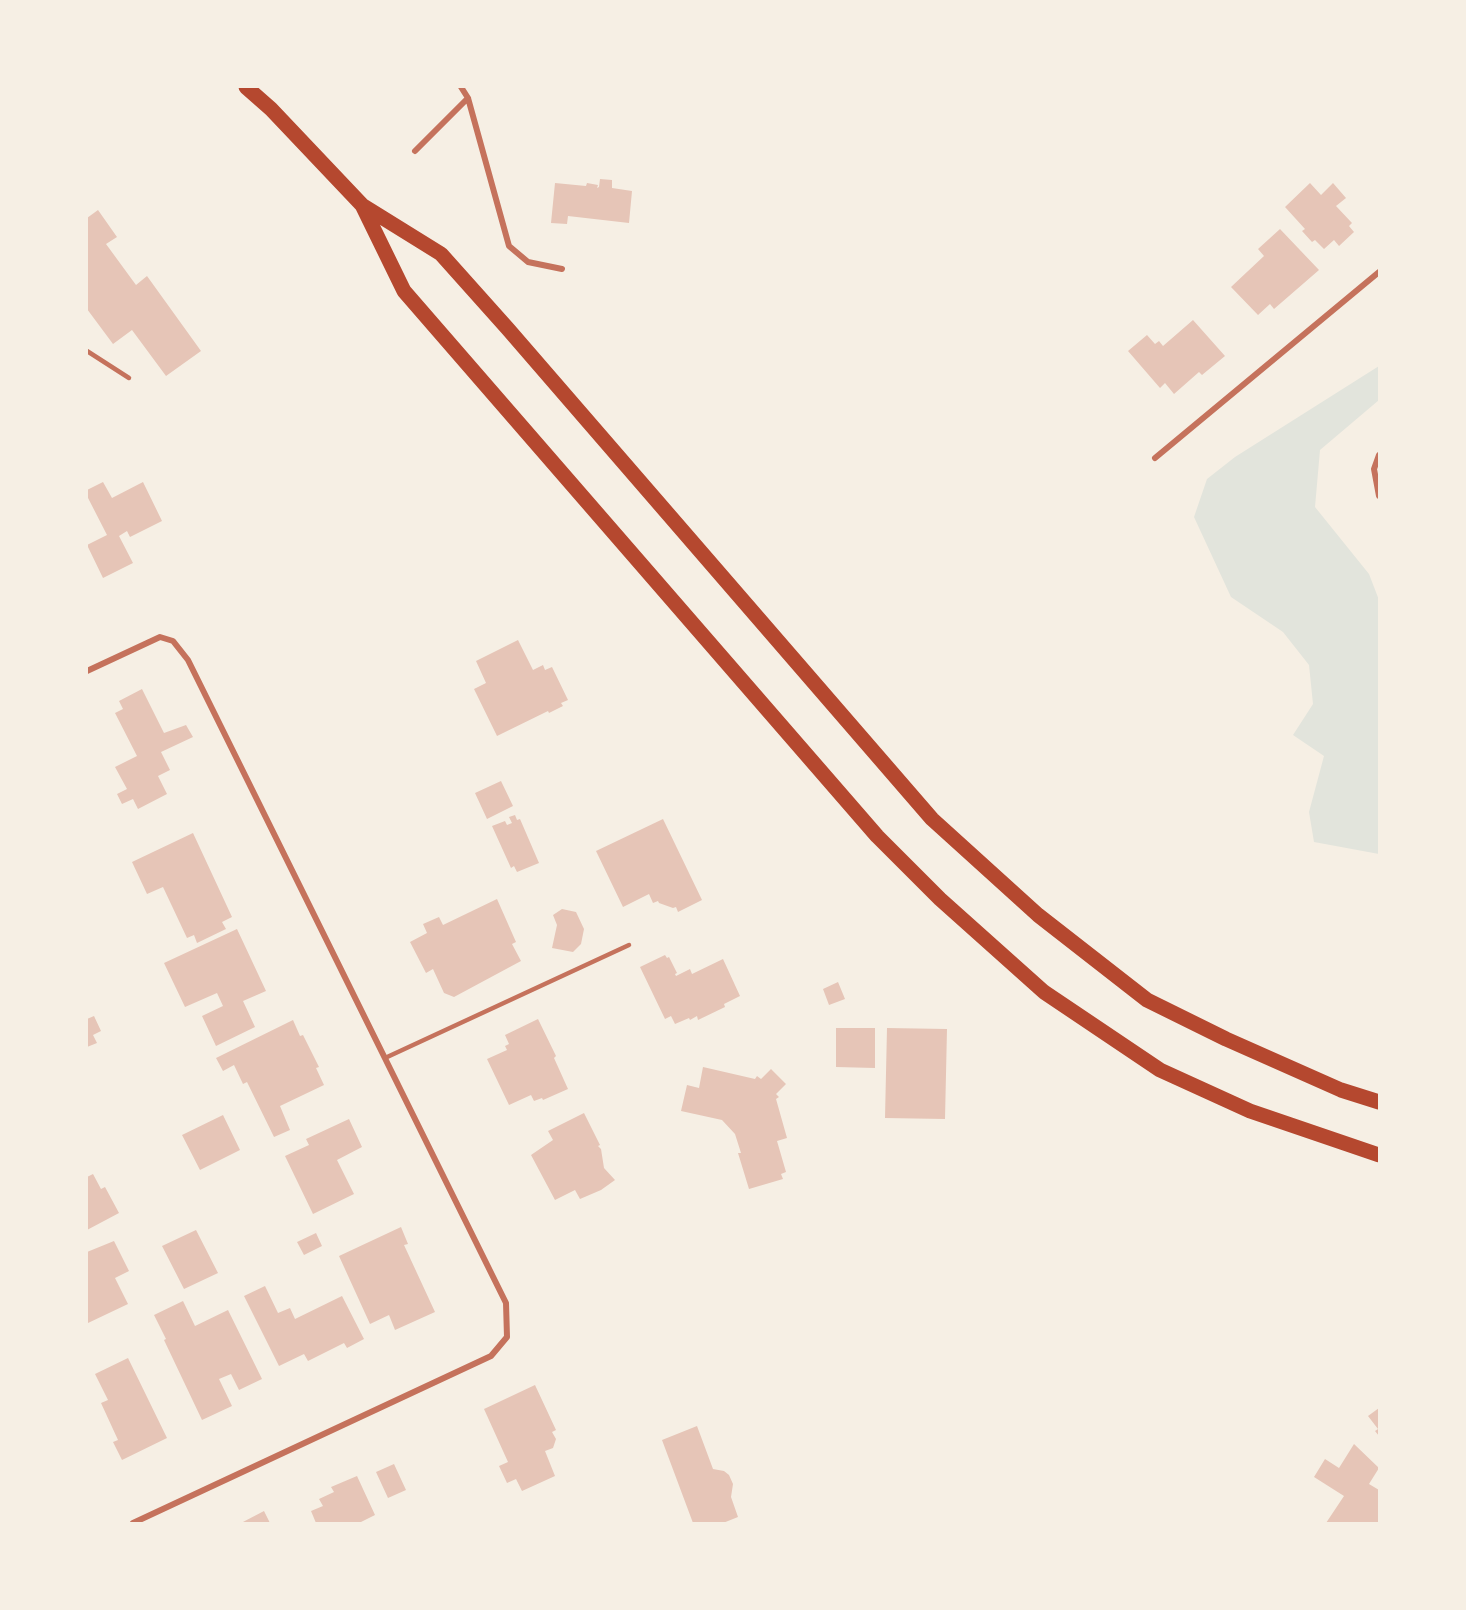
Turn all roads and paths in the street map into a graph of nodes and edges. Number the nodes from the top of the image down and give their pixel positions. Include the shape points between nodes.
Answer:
1 (246, 87) edge
2 (461, 87) edge
3 (468, 98) junction
4 (415, 151) dead end
5 (362, 205) junction
6 (562, 269) dead end
7 (1379, 272) edge
8 (87, 351) edge
9 (129, 378) dead end
10 (1379, 455) edge
11 (1155, 458) dead end
12 (1379, 496) edge
13 (87, 671) edge
14 (629, 945) dead end
15 (385, 1058) junction
16 (1379, 1102) edge
17 (1379, 1155) edge
18 (133, 1523) edge

1 - 5 main road
2 - 3 street
3 - 4 street
3 - 6 street via 509,246 528,262
5 - 16 main road via 441,254 932,819 1038,915 1147,1000 1341,1090
5 - 17 main road via 404,291 877,836 940,900 1044,992 1160,1070 1250,1111
7 - 11 street
8 - 9 lane
10 - 12 street via 1374,469
13 - 15 street via 160,637 173,641 188,660
14 - 15 lane
15 - 18 street via 506,1303 507,1337 490,1356

